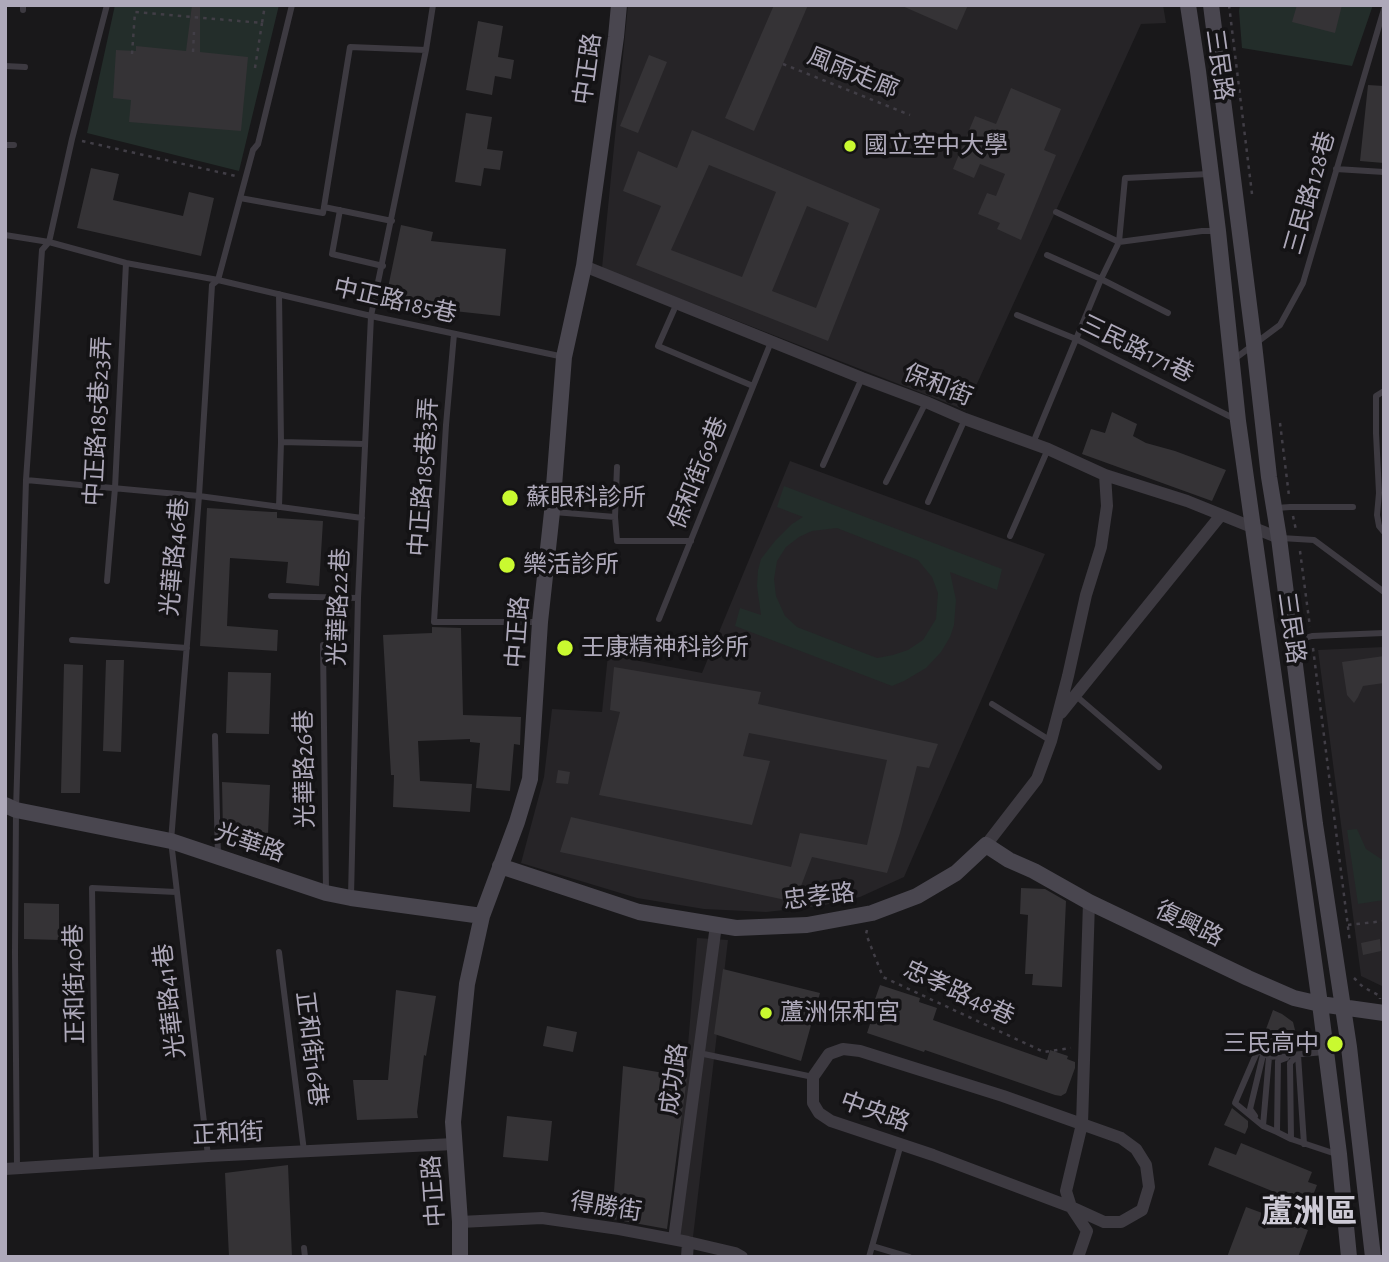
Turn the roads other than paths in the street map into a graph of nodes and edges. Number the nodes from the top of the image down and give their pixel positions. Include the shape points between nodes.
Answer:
1 (107, 5) edge
2 (292, 5) edge
3 (433, 5) edge
4 (619, 5) edge
5 (1188, 5) edge
6 (1211, 5) edge
7 (1384, 9) edge
8 (426, 50) junction
9 (5, 66) edge
10 (24, 67) dead end
11 (5, 145) edge
12 (14, 145) dead end
13 (1336, 169) junction
14 (1384, 172) edge
15 (1211, 174) junction
16 (240, 198) junction
17 (323, 210) junction
18 (340, 210) junction
19 (1056, 212) dead end
20 (392, 221) junction
21 (1218, 231) junction
22 (5, 235) edge
23 (49, 242) junction
24 (1119, 242) junction
25 (1046, 254) dead end
26 (126, 262) junction
27 (383, 266) junction
28 (584, 266) junction
29 (1101, 279) junction
30 (218, 280) junction
31 (279, 295) junction
32 (677, 303) junction
33 (1168, 313) dead end
34 (1017, 315) dead end
35 (371, 316) junction
36 (454, 334) junction
37 (1076, 339) junction
38 (771, 341) junction
39 (1254, 344) junction
40 (564, 357) junction
41 (1231, 361) junction
42 (862, 378) junction
43 (753, 386) junction
44 (1384, 391) edge
45 (926, 402) junction
46 (965, 419) junction
47 (1238, 421) junction
48 (281, 442) junction
49 (1033, 443) junction
50 (365, 444) junction
51 (1048, 449) junction
52 (823, 465) dead end
53 (617, 467) dead end
54 (1105, 475) junction
55 (26, 480) junction
56 (886, 482) dead end
57 (115, 488) junction
58 (199, 496) junction
59 (928, 502) dead end
60 (279, 507) junction
61 (1353, 507) dead end
62 (1274, 509) junction
63 (552, 512) junction
64 (1221, 515) junction
65 (615, 517) junction
66 (362, 518) junction
67 (1253, 528) junction
68 (1384, 533) edge
69 (1010, 536) dead end
70 (1279, 538) junction
71 (691, 541) junction
72 (107, 581) dead end
73 (1384, 592) edge
74 (271, 596) dead end
75 (358, 598) junction
76 (659, 619) dead end
77 (540, 622) junction
78 (1384, 633) edge
79 (72, 640) dead end
80 (1291, 643) junction
81 (323, 645) dead end
82 (187, 648) junction
83 (1075, 695) junction
84 (992, 704) dead end
85 (1056, 719) junction
86 (215, 736) dead end
87 (1051, 741) junction
88 (1159, 767) dead end
89 (10, 807) edge
90 (171, 841) junction
91 (986, 845) junction
92 (218, 856) junction
93 (500, 866) junction
94 (176, 892) junction
95 (326, 893) junction
96 (351, 898) junction
97 (1089, 902) junction
98 (482, 916) junction
99 (716, 925) junction
100 (279, 952) dead end
101 (1320, 1004) junction
102 (5, 1007) edge
103 (1343, 1007) junction
104 (16, 1008) junction
105 (1384, 1013) edge
106 (1326, 1052) junction
107 (699, 1053) junction
108 (1298, 1055) junction
109 (813, 1077) junction
110 (1083, 1124) junction
111 (1263, 1126) junction
112 (1277, 1132) junction
113 (1291, 1139) junction
114 (454, 1144) junction
115 (901, 1144) junction
116 (1304, 1144) junction
117 (304, 1151) junction
118 (1339, 1154) junction
119 (208, 1156) junction
120 (96, 1163) junction
121 (11, 1168) edge
122 (1071, 1207) junction
123 (460, 1222) junction
124 (674, 1240) junction
125 (688, 1242) junction
126 (872, 1246) junction
127 (304, 1248) dead end
128 (305, 1257) edge
129 (460, 1257) edge
130 (687, 1257) edge
131 (742, 1257) edge
132 (869, 1257) edge
133 (909, 1257) edge
134 (1078, 1257) edge
135 (1349, 1257) edge
136 (1373, 1257) edge

1 - 23 lane
2 - 16 lane
3 - 8 lane, 光華路22巷
4 - 28 street, 中正路
5 - 15 street, 三民路
6 - 39 street, 三民路
7 - 13 lane, 三民路128巷
8 - 17 lane via 350,47
8 - 20 lane, 光華路22巷
9 - 10 lane
11 - 12 lane
13 - 14 lane
13 - 39 lane, 三民路128巷 via 1303,283 1280,325
15 - 21 street, 三民路
15 - 24 lane via 1125,178
16 - 17 lane
16 - 30 lane
17 - 18 lane
18 - 20 lane
18 - 27 lane via 332,254
19 - 24 lane
20 - 27 lane, 光華路22巷
21 - 24 lane
21 - 41 street, 三民路
22 - 23 lane, 中正路185巷
23 - 26 lane, 中正路185巷
23 - 55 lane via 42,250
24 - 29 lane
25 - 29 lane
26 - 30 lane, 中正路185巷
26 - 57 lane, 中正路185巷23弄
27 - 35 lane, 光華路22巷
28 - 32 street, 保和街
28 - 40 street, 中正路
29 - 33 lane
29 - 37 lane
30 - 31 lane, 中正路185巷
30 - 58 lane, 光華路46巷 via 212,285
31 - 35 lane, 中正路185巷
31 - 48 lane
32 - 38 street, 保和街
32 - 43 lane via 658,346
34 - 37 lane, 三民路171巷
35 - 36 lane, 中正路185巷
35 - 50 lane, 光華路22巷
36 - 40 lane, 中正路185巷
36 - 77 lane, 中正路185巷3弄 via 434,622
37 - 47 lane, 三民路171巷
37 - 49 lane
38 - 42 street, 保和街
38 - 43 lane, 保和街69巷
39 - 41 lane, 三民路128巷
39 - 62 street, 三民路
40 - 63 street, 中正路
41 - 47 street, 三民路
42 - 45 street, 保和街
42 - 52 lane
43 - 71 lane, 保和街69巷
44 - 68 lane via 1376,396 1376,433 1377,515
45 - 46 street, 保和街
45 - 56 lane
46 - 49 street, 保和街
46 - 59 lane
47 - 67 street, 三民路
48 - 50 lane
48 - 60 lane
49 - 51 street, 保和街
50 - 66 lane, 光華路22巷
51 - 54 street, 保和街
51 - 69 lane
53 - 65 lane
54 - 64 street, 保和街
54 - 85 street, 忠孝路 via 1107,506 1101,547
55 - 57 lane
55 - 89 lane
57 - 58 lane
57 - 72 lane, 中正路185巷23弄
58 - 60 lane
58 - 82 lane, 光華路46巷
60 - 66 lane
61 - 62 lane
62 - 70 street, 三民路
63 - 65 lane
63 - 77 street, 中正路
64 - 67 street, 保和街
64 - 83 street, 忠孝路
65 - 71 lane via 617,541
66 - 75 lane, 光華路22巷
67 - 70 street, 保和街
67 - 101 street, 三民路
70 - 73 lane via 1314,540
70 - 80 street, 三民路
71 - 76 lane, 保和街69巷
74 - 75 lane
75 - 96 lane, 光華路22巷
77 - 93 street, 中正路 via 530,779
78 - 80 lane via 1312,636
79 - 82 lane
80 - 103 street, 三民路
81 - 95 lane, 光華路26巷
82 - 90 lane, 光華路46巷
83 - 85 street, 忠孝路
83 - 88 lane
84 - 87 lane
85 - 87 street, 忠孝路
86 - 92 lane
87 - 91 street, 忠孝路 via 1037,779
89 - 90 street, 光華路
89 - 104 lane
90 - 92 street, 光華路
90 - 94 lane, 光華路41巷
91 - 97 street, 復興路
91 - 99 street, 忠孝路 via 956,873 917,896 872,913 807,925
92 - 95 street, 光華路
93 - 98 street, 中正路
93 - 99 street, 忠孝路 via 639,912
94 - 119 lane, 光華路41巷
94 - 120 lane, 正和街40巷 via 92,888
95 - 96 street, 光華路
96 - 98 street, 光華路
97 - 101 street, 復興路 via 1248,978
97 - 110 street
98 - 114 street, 中正路 via 467,984
99 - 107 street, 成功路
100 - 117 lane, 正和街16巷
101 - 103 street, 復興路
101 - 106 street, 三民路
102 - 104 lane
103 - 105 street, 復興路
103 - 136 street, 三民路
104 - 121 lane
106 - 108 lane
106 - 118 street, 三民路
107 - 109 lane
107 - 124 street, 成功路
108 - 111 lane via 1269,1057
108 - 111 lane via 1263,1055 1250,1109
108 - 111 lane via 1257,1052 1235,1103
108 - 112 lane via 1278,1061
108 - 113 lane via 1290,1063
108 - 116 lane
109 - 110 street, 中央路 via 829,1054 843,1049 860,1051
109 - 115 street, 中央路 via 813,1103 819,1113
110 - 122 street via 1066,1191
110 - 122 street, 中央路 via 1121,1138 1136,1149 1146,1165 1149,1187 1142,1210 1121,1222 1104,1222
111 - 112 lane
112 - 113 lane
113 - 116 lane
114 - 117 street, 正和街
114 - 123 street, 中正路
115 - 122 street, 中央路
115 - 126 lane
116 - 118 lane
117 - 119 street, 正和街
118 - 135 street, 三民路
119 - 120 street, 正和街
120 - 121 street, 正和街
122 - 134 street via 1087,1231
123 - 124 street, 得勝街 via 542,1218
123 - 129 street, 中正路
124 - 125 street, 得勝街
125 - 130 street
125 - 131 street, 得勝街
126 - 132 lane
126 - 133 lane
127 - 128 lane

